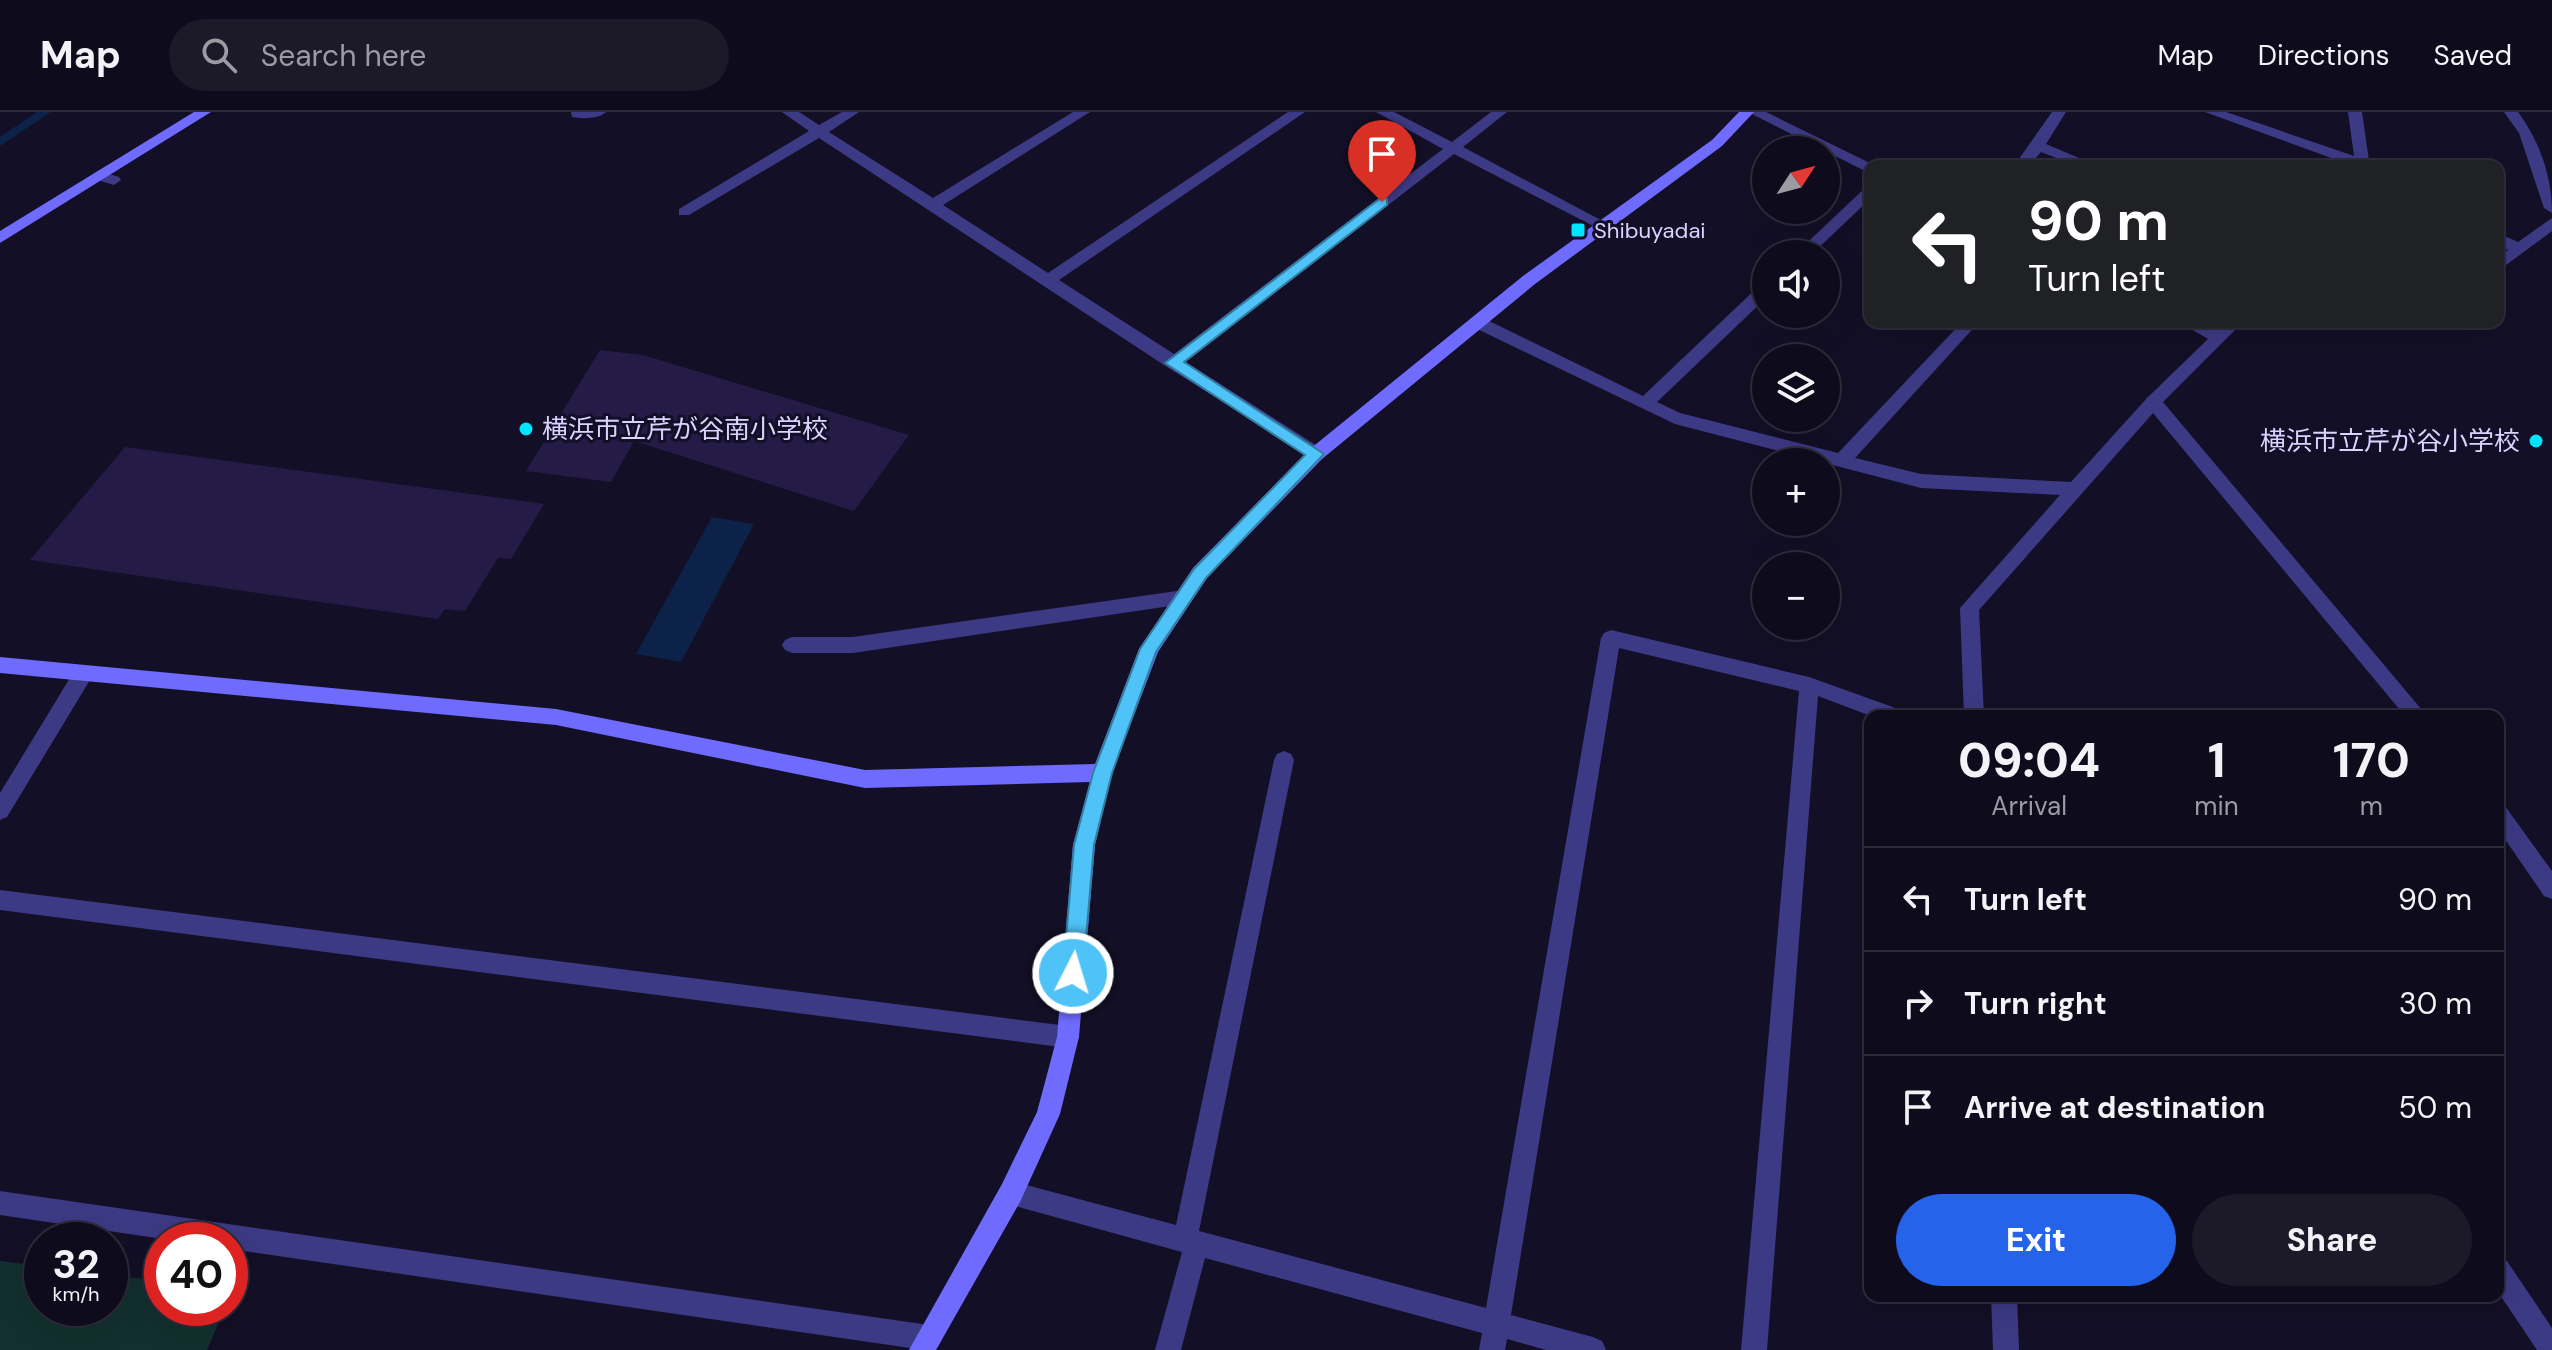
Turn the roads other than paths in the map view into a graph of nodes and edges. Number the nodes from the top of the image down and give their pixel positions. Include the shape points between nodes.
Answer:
1 (204, 112) edge
2 (599, 112) edge
3 (789, 112) edge
4 (852, 112) edge
5 (1083, 112) edge
6 (1298, 112) edge
7 (1383, 112) edge
8 (1500, 112) edge
9 (1747, 112) edge
10 (1755, 112) edge
11 (2059, 112) edge
12 (2212, 112) edge
13 (2355, 112) edge
14 (2511, 112) edge
15 (577, 114) edge
16 (818, 131) junction
17 (2038, 146) junction
18 (1452, 148) junction
19 (2026, 160) edge
20 (2075, 160) edge
21 (2353, 160) edge
22 (2364, 160) edge
23 (1864, 165) edge
24 (2547, 181) edge
25 (1864, 197) edge
26 (933, 205) junction
27 (2552, 208) edge
28 (684, 212) dead end
29 (2552, 223) edge
30 (1604, 226) junction
31 (0, 238) edge
32 (1818, 240) edge
33 (2504, 241) edge
34 (2519, 250) junction
35 (2504, 261) edge
36 (1047, 281) junction
37 (1752, 302) edge
38 (1477, 322) junction
39 (1965, 328) edge
40 (2199, 328) edge
41 (2229, 328) edge
42 (2219, 338) junction
43 (1173, 363) junction
44 (2153, 402) junction
45 (1645, 404) junction
46 (1316, 454) junction
47 (1841, 461) junction
48 (2075, 489) junction
49 (1184, 597) junction
50 (792, 645) dead end
51 (0, 665) edge
52 (83, 674) junction
53 (1809, 685) junction
54 (1878, 710) edge
55 (1974, 710) edge
56 (2412, 710) edge
57 (1284, 760) dead end
58 (1102, 773) junction
59 (0, 811) edge
60 (2504, 826) edge
61 (2552, 889) edge
62 (0, 900) edge
63 (1068, 1037) junction
64 (1011, 1193) junction
65 (0, 1203) edge
66 (1191, 1242) junction
67 (2504, 1279) edge
68 (2004, 1302) edge
69 (1496, 1324) junction
70 (925, 1344) edge
71 (1168, 1350) edge
72 (1492, 1350) edge
73 (1593, 1350) edge
74 (1754, 1350) edge
75 (2006, 1350) edge
76 (2552, 1350) edge

1 - 31 street via 106,178
2 - 15 street
3 - 16 street
4 - 16 street
5 - 26 street
6 - 36 street
7 - 18 street
8 - 18 street
9 - 30 street via 1717,143
10 - 23 street
11 - 17 street
12 - 21 street
13 - 22 street
14 - 24 street
16 - 26 street
16 - 28 street
17 - 19 street
17 - 20 street
18 - 30 street
18 - 43 street
24 - 27 street
25 - 32 street
26 - 36 street
29 - 34 street
30 - 38 street
33 - 34 street
34 - 35 street
36 - 43 street
37 - 45 street
38 - 45 street
38 - 46 street
39 - 47 street
40 - 42 street
41 - 42 street
42 - 44 street
43 - 46 street
44 - 48 street
44 - 56 street
45 - 47 street via 1675,418
46 - 49 street via 1200,573
47 - 48 street via 1921,481
48 - 55 street via 1969,608
49 - 50 street via 853,645
49 - 58 street via 1149,649
51 - 52 street
52 - 58 street via 556,717 865,779
52 - 59 street
53 - 54 street
53 - 69 street via 1611,638
53 - 74 street
57 - 66 street
58 - 63 street via 1084,845
60 - 61 street
62 - 63 street
63 - 64 street via 1048,1114
64 - 66 street
64 - 70 street
65 - 70 street
66 - 69 street
66 - 71 street
67 - 76 street
68 - 75 street
69 - 72 street
69 - 73 street

